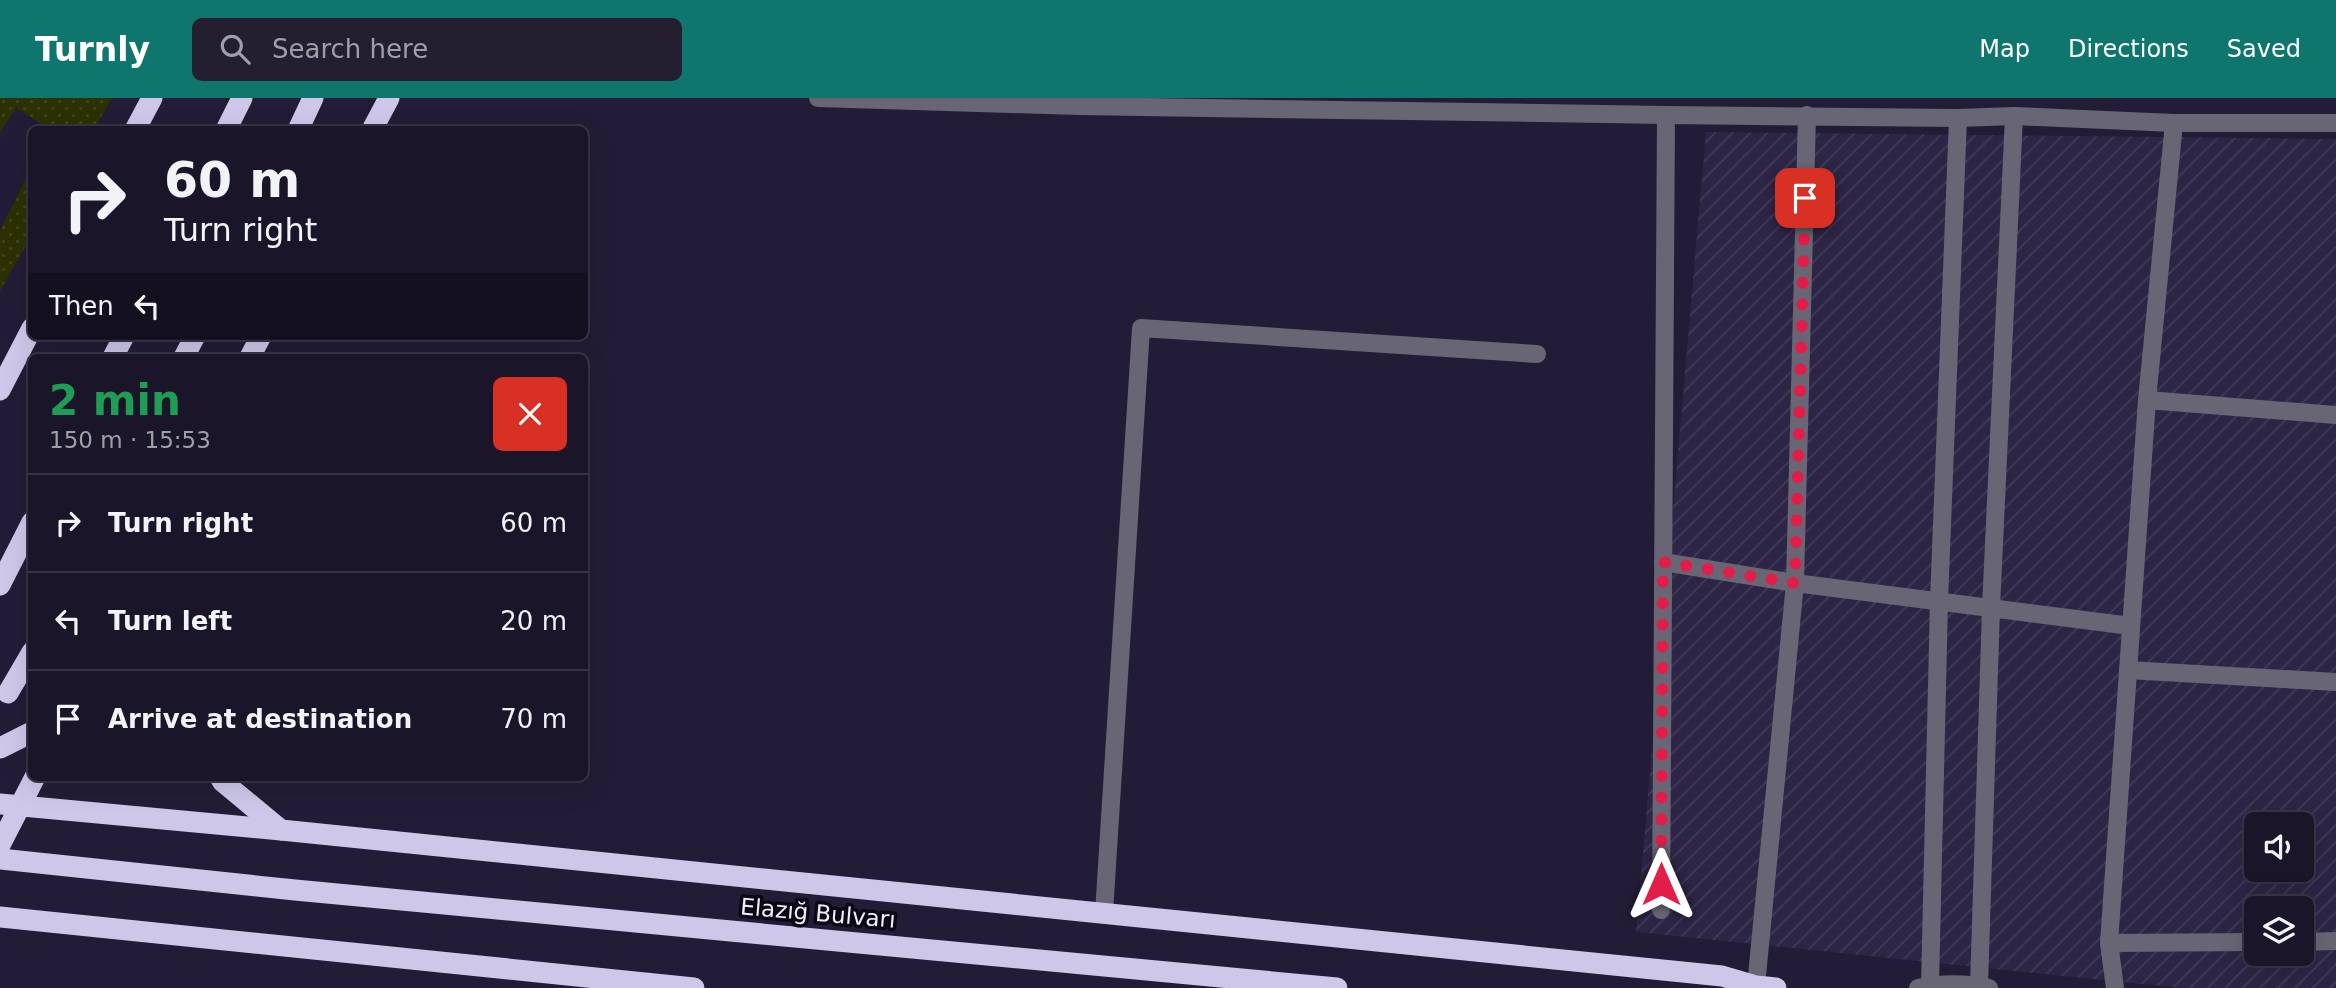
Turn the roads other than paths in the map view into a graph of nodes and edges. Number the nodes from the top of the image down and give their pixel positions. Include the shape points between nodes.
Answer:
1 (152, 98) edge
2 (242, 98) edge
3 (313, 98) edge
4 (389, 98) edge
5 (818, 98) edge
6 (1666, 115) junction
7 (1807, 115) junction
8 (2014, 116) junction
9 (1958, 118) junction
10 (2336, 123) edge
11 (2174, 124) junction
12 (137, 126) edge
13 (228, 126) edge
14 (300, 126) edge
15 (374, 126) edge
16 (28, 336) edge
17 (1537, 354) dead end
18 (0, 390) edge
19 (2147, 400) junction
20 (2336, 415) edge
21 (28, 530) edge
22 (1663, 562) junction
23 (1795, 583) junction
24 (0, 585) edge
25 (1939, 601) junction
26 (1991, 608) junction
27 (2132, 626) junction
28 (28, 659) edge
29 (2128, 670) junction
30 (2336, 682) edge
31 (8, 693) dead end
32 (28, 734) edge
33 (0, 748) edge
34 (31, 781) edge
35 (222, 781) edge
36 (10, 805) edge
37 (281, 830) junction
38 (0, 845) edge
39 (0, 859) edge
40 (1661, 910) dead end
41 (1104, 913) junction
42 (0, 917) edge
43 (2336, 941) edge
44 (2244, 942) edge
45 (2314, 942) edge
46 (2109, 943) junction
47 (1924, 986) edge
48 (1766, 987) edge
49 (1984, 987) edge
50 (694, 988) edge
51 (1337, 988) edge
52 (2115, 988) edge

1 - 12 highway
2 - 13 highway
3 - 14 highway
4 - 15 highway
5 - 6 street
6 - 7 street
6 - 22 street
7 - 9 street
7 - 23 street
8 - 9 street
8 - 11 street
8 - 26 street
9 - 25 street
10 - 11 street
11 - 19 street
16 - 18 highway
17 - 41 street via 1141,328
19 - 20 street
19 - 27 street
21 - 24 highway
22 - 23 street
22 - 40 street
23 - 25 street
23 - 48 street
25 - 26 street
25 - 47 street
26 - 27 street
26 - 49 street
27 - 29 street
28 - 31 highway
29 - 30 street
29 - 46 street
32 - 33 highway
34 - 36 highway
35 - 37 highway
36 - 37 highway
36 - 38 highway
37 - 41 highway
39 - 51 highway, Elazığ Bulvarı
41 - 48 highway via 1722,976
42 - 50 highway
43 - 45 street
44 - 46 street
46 - 52 street
47 - 49 street

